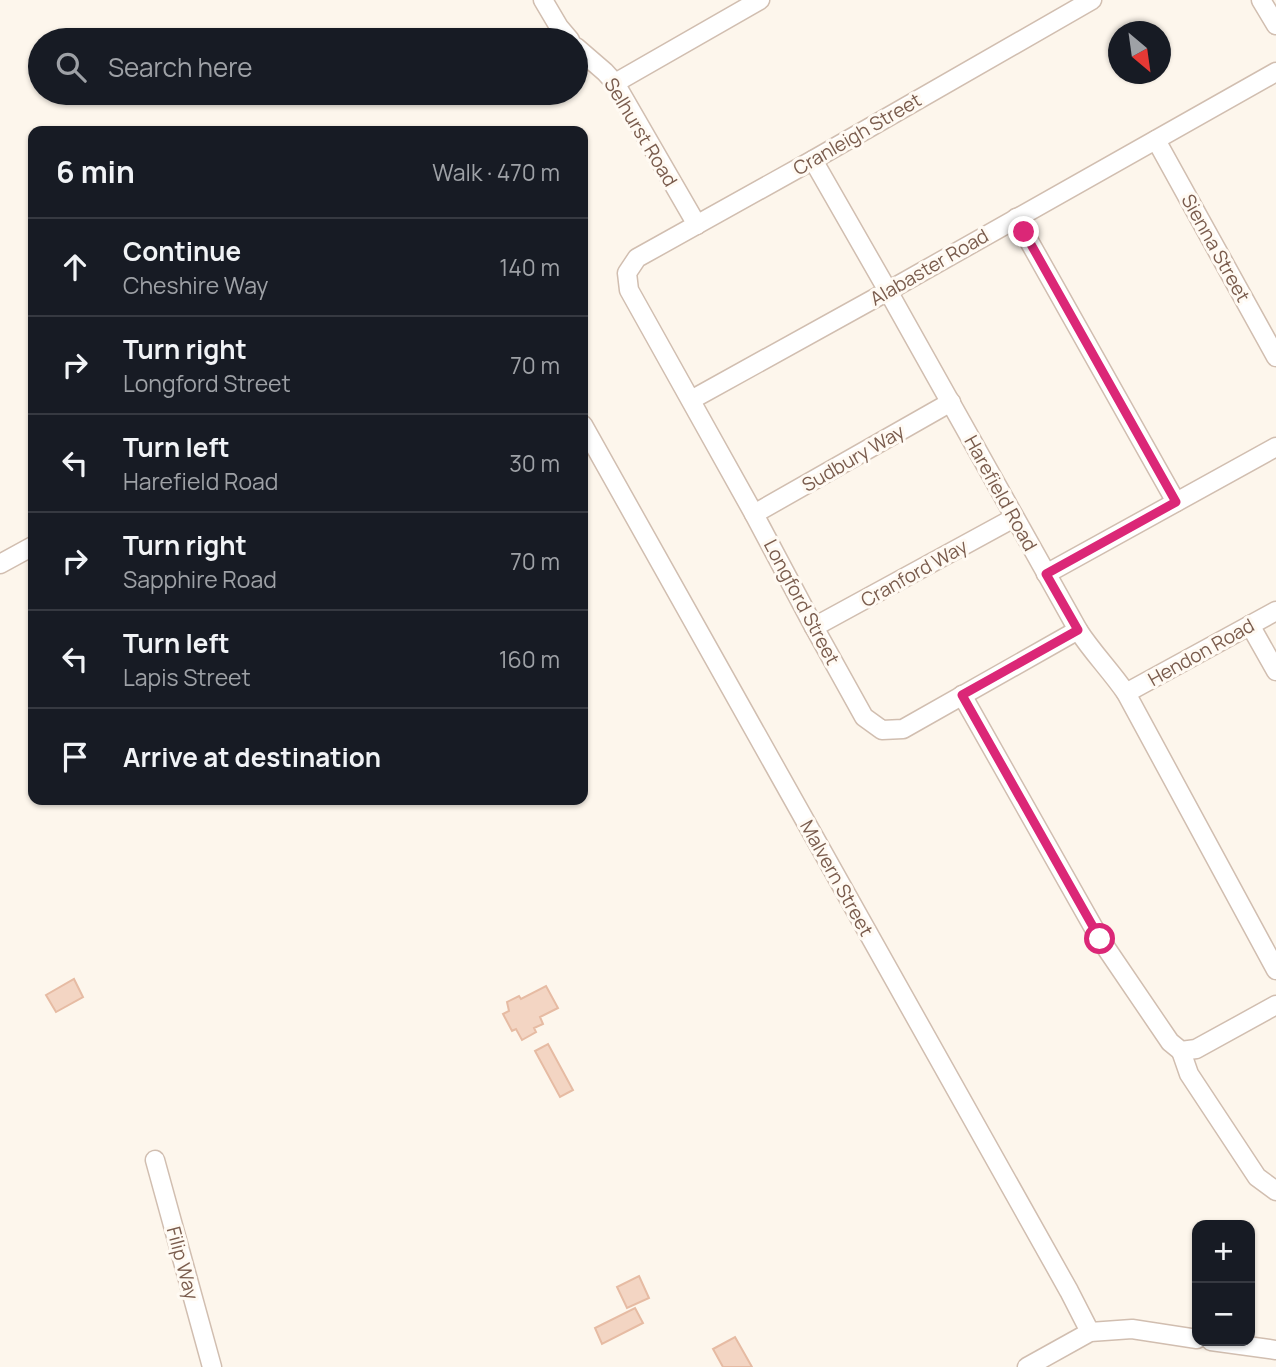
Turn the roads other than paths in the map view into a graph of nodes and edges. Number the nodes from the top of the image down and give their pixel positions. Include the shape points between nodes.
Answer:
1 (543, 0) edge
2 (760, 0) edge
3 (1092, 0) edge
4 (1261, 0) edge
5 (1276, 25) edge
6 (560, 28) edge
7 (588, 57) edge
8 (1276, 72) edge
9 (615, 83) junction
10 (1156, 140) junction
11 (813, 160) junction
12 (1016, 218) junction
13 (696, 225) junction
14 (627, 273) joint
15 (888, 291) junction
16 (1276, 357) edge
17 (691, 400) junction
18 (951, 402) junction
19 (588, 434) edge
20 (1276, 447) edge
21 (1176, 502) junction
22 (754, 514) junction
23 (1014, 518) junction
24 (28, 550) edge
25 (0, 564) edge
26 (1046, 574) junction
27 (1276, 611) edge
28 (1250, 625) junction
29 (814, 628) junction
30 (1078, 630) junction
31 (1276, 671) edge
32 (1126, 693) junction
33 (962, 695) junction
34 (1276, 970) edge
35 (1276, 1005) edge
36 (1181, 1051) junction
37 (155, 1160) dead end
38 (1276, 1191) edge
39 (1090, 1332) junction
40 (1192, 1338) edge
41 (1247, 1346) edge
42 (1276, 1350) edge
43 (212, 1367) edge
44 (1027, 1367) edge

1 - 6 street
2 - 9 street
3 - 11 street, Cranleigh Street
4 - 5 street
7 - 9 street, Selhurst Road
8 - 10 street, Alabaster Road
9 - 13 street, Selhurst Road
10 - 12 street, Alabaster Road
10 - 16 street, Sienna Street
11 - 13 street, Cranleigh Street
11 - 15 street, Harefield Road
12 - 15 street, Alabaster Road
12 - 21 street
13 - 14 street, Cranleigh Street via 637,258
14 - 17 street, Longford Street via 629,290
15 - 17 street, Alabaster Road
15 - 18 street, Harefield Road
17 - 22 street, Longford Street
18 - 22 street, Sudbury Way
18 - 23 street, Harefield Road
19 - 39 street, Malvern Street
20 - 21 street
21 - 26 street
22 - 29 street, Longford Street
23 - 26 street, Harefield Road
23 - 29 street, Cranford Way
24 - 25 street
26 - 30 street, Harefield Road
27 - 28 street, Hendon Road
28 - 31 street
28 - 32 street, Hendon Road
29 - 33 street, Longford Street via 864,717 882,730 902,729
30 - 32 street, Harefield Road
30 - 33 street, Longford Street
32 - 34 street, Harefield Road
33 - 36 street via 1100,939 1170,1042
35 - 36 street via 1196,1049
36 - 38 street via 1189,1074 1257,1177
37 - 43 street, Filip Way
39 - 40 street via 1132,1329
39 - 44 street
41 - 42 street

